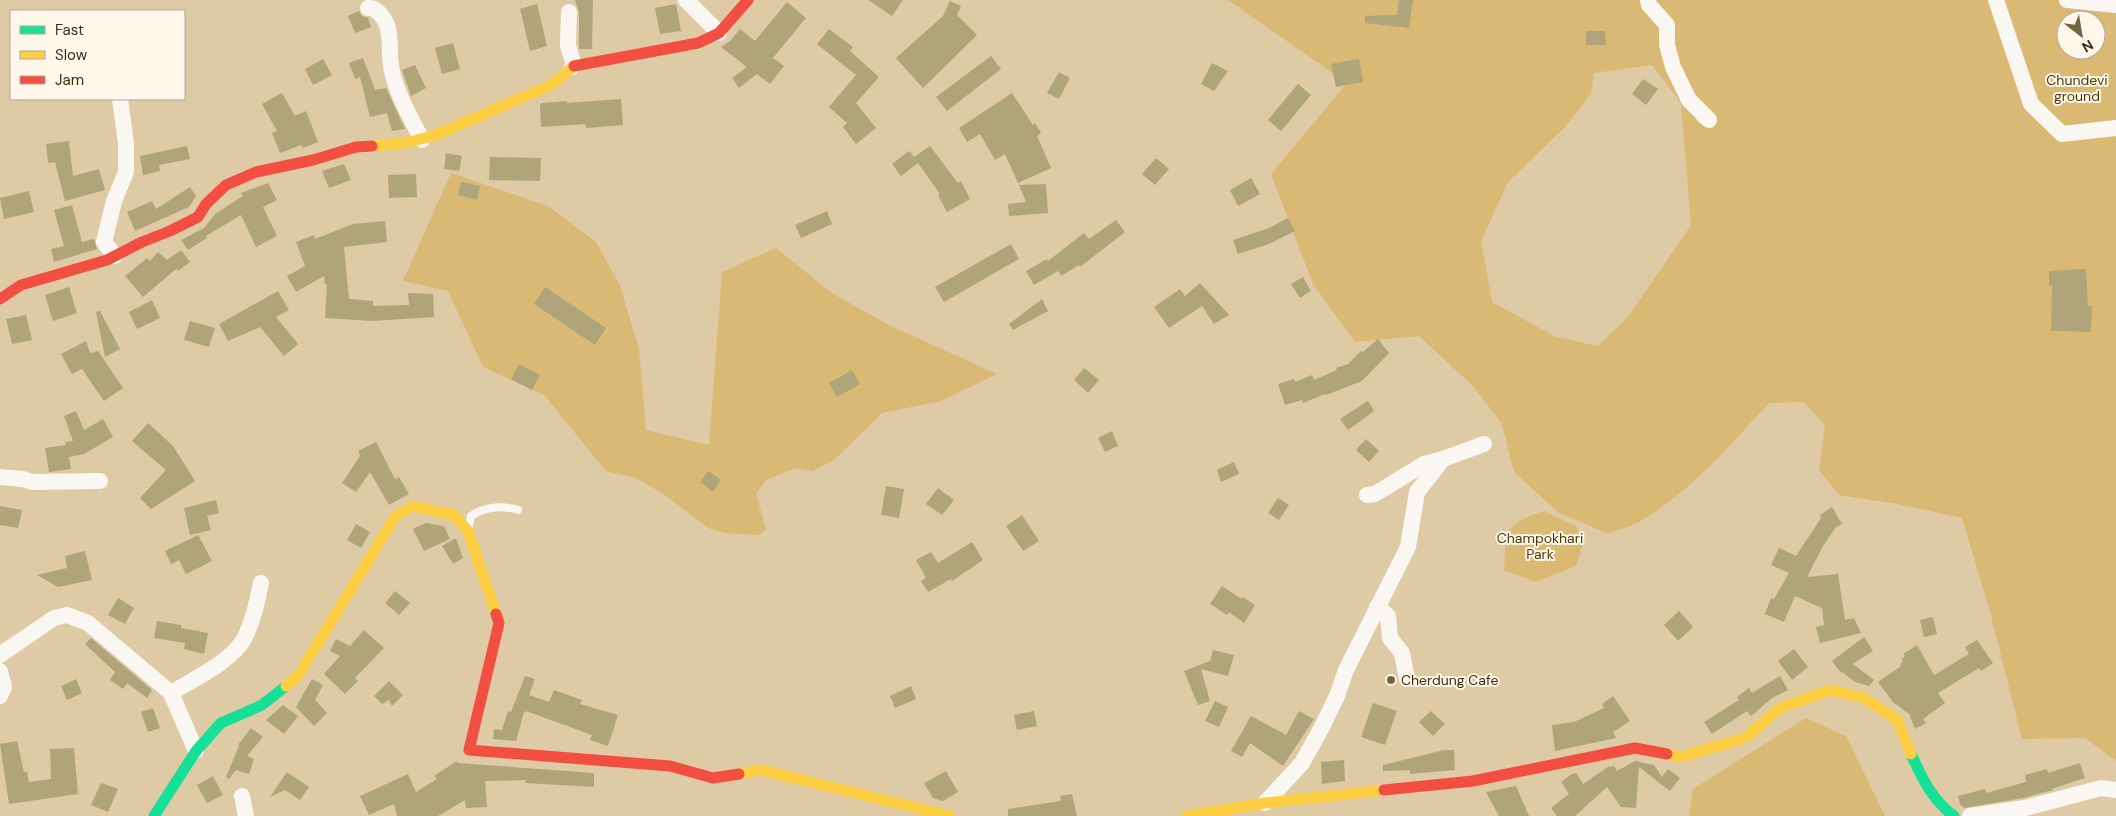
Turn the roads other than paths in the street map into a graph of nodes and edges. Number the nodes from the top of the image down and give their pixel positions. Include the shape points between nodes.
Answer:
1 (686, 0) edge
2 (748, 0) edge
3 (1648, 0) edge
4 (1996, 0) edge
5 (2067, 0) edge
6 (2116, 5) edge
7 (368, 8) dead end
8 (569, 12) dead end
9 (719, 33) junction
10 (572, 67) junction
11 (120, 100) edge
12 (1704, 116) dead end
13 (2116, 128) edge
14 (422, 140) junction
15 (115, 256) junction
16 (0, 299) edge
17 (1484, 444) dead end
18 (1443, 459) junction
19 (0, 477) edge
20 (100, 481) dead end
21 (1367, 495) dead end
22 (518, 510) dead end
23 (468, 531) junction
24 (261, 583) dead end
25 (1377, 607) junction
26 (0, 655) edge
27 (0, 671) edge
28 (1406, 679) dead end
29 (171, 693) junction
30 (0, 696) edge
31 (196, 750) junction
32 (2116, 790) edge
33 (242, 796) dead end
34 (1264, 802) junction
35 (2026, 812) edge
36 (1946, 813) edge
37 (154, 816) edge
38 (246, 816) edge
39 (950, 816) edge
40 (1187, 816) edge
41 (1970, 816) edge

1 - 9 street
2 - 9 street
3 - 12 street via 1667,25 1667,46 1689,100 1709,120
4 - 13 street via 2031,104 2062,134
5 - 6 street
7 - 14 street via 380,14 387,24 392,73
8 - 10 street via 568,46
9 - 10 street via 698,43
10 - 14 street via 551,85
11 - 15 street via 126,172 114,201 104,242
14 - 15 street via 356,147 256,172 226,185 206,204 198,217
15 - 16 street via 21,285
17 - 18 street
18 - 21 street via 1424,464 1376,494
18 - 25 street via 1417,492 1408,547
19 - 20 street via 23,478 32,482
22 - 23 lane via 506,506 482,508 471,516
23 - 31 street via 454,515 412,506 395,517 298,676 262,705 222,723
23 - 39 street via 499,623 469,750 670,766 713,778 762,770
24 - 29 street via 243,641 218,665
25 - 28 street via 1388,616 1390,638 1402,653
25 - 34 street via 1312,747 1302,763
26 - 29 street via 54,618 67,615 88,623
27 - 30 street via 4,688
29 - 31 street
31 - 37 street
32 - 35 street via 2101,788
33 - 38 street
34 - 36 street via 1473,780 1635,748 1681,757 1745,738 1780,708 1830,690 1864,698 1897,720 1924,783
34 - 40 street
35 - 41 street

